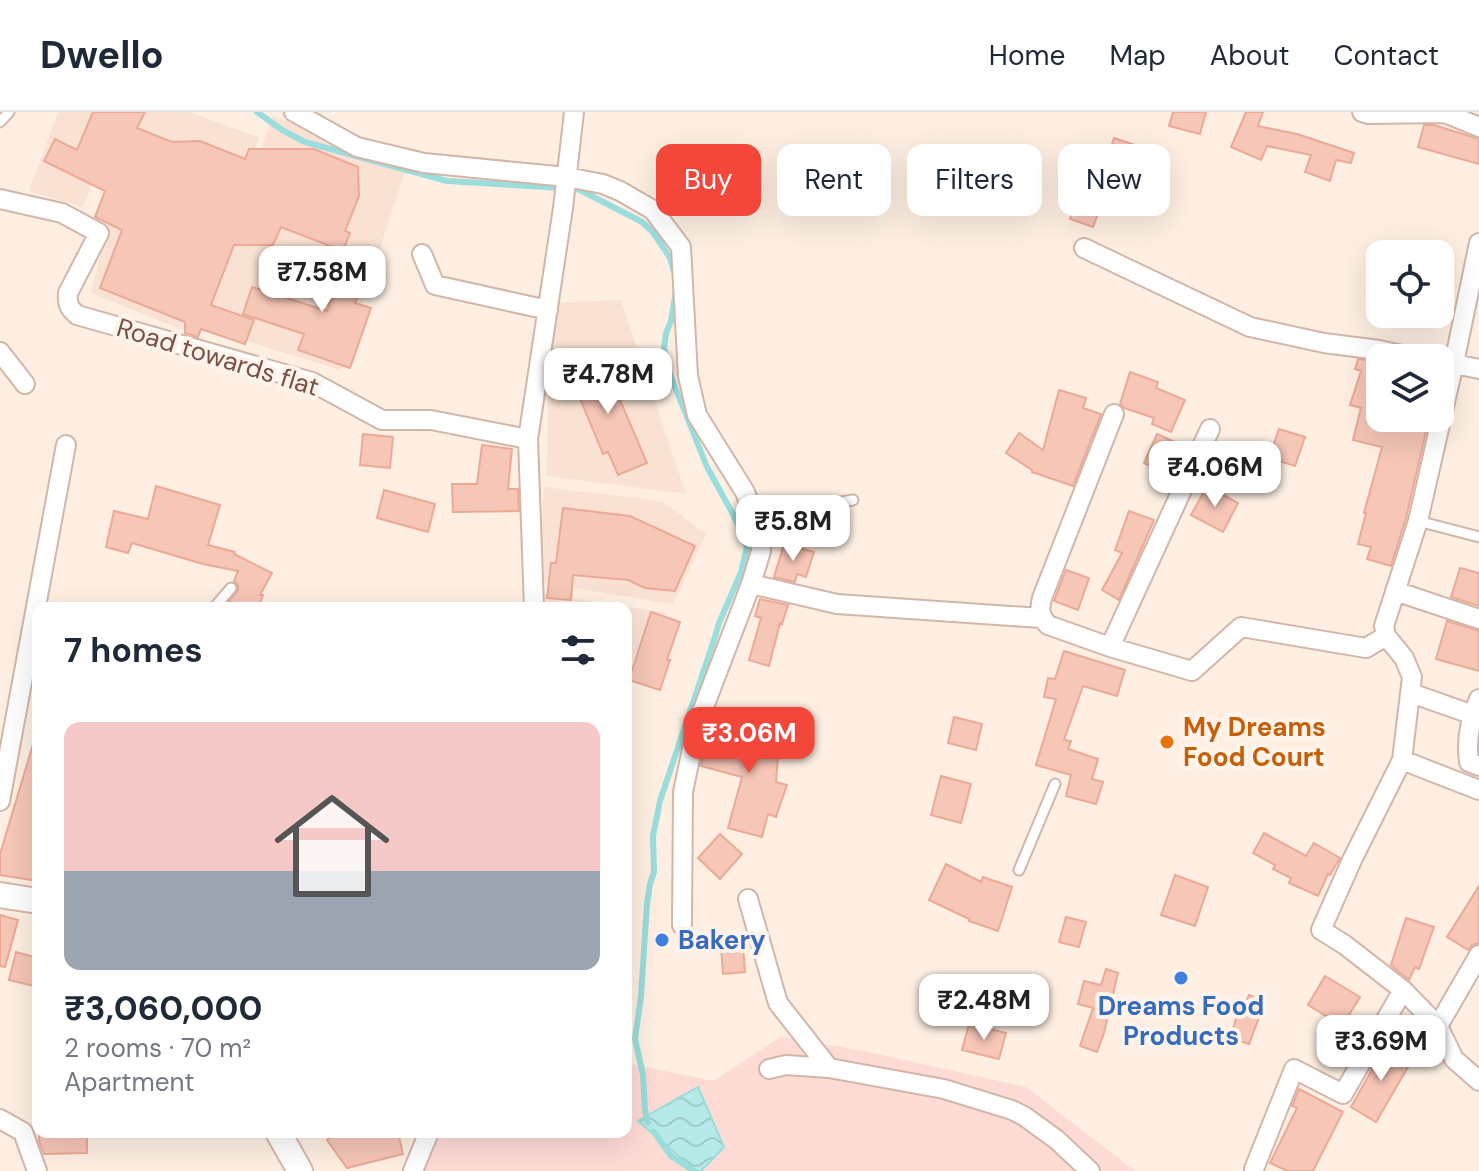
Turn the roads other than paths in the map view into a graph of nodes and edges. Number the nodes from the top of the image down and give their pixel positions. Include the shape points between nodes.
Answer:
1 (9, 112) edge
2 (294, 112) edge
3 (574, 112) edge
4 (1362, 112) edge
5 (0, 122) edge
6 (1479, 127) edge
7 (567, 178) junction
8 (0, 199) edge
9 (1479, 243) edge
10 (1084, 248) dead end
11 (422, 254) dead end
12 (548, 310) junction
13 (1452, 344) edge
14 (1366, 348) edge
15 (0, 352) edge
16 (1454, 364) edge
17 (1479, 369) edge
18 (25, 384) dead end
19 (1114, 414) dead end
20 (1210, 429) dead end
21 (1434, 432) edge
22 (528, 439) junction
23 (66, 445) dead end
24 (853, 500) dead end
25 (754, 517) junction
26 (1418, 521) junction
27 (1479, 537) edge
28 (751, 584) junction
29 (231, 588) dead end
30 (1395, 591) junction
31 (37, 602) edge
32 (219, 602) edge
33 (534, 602) edge
34 (1041, 618) junction
35 (1479, 619) edge
36 (32, 628) edge
37 (1386, 636) junction
38 (1110, 647) junction
39 (1411, 693) junction
40 (1477, 710) edge
41 (1402, 760) junction
42 (1479, 766) edge
43 (1055, 784) dead end
44 (1479, 790) edge
45 (0, 801) edge
46 (1019, 870) dead end
47 (0, 895) edge
48 (748, 899) dead end
49 (32, 900) edge
50 (682, 925) dead end
51 (1479, 955) edge
52 (1403, 990) junction
53 (1438, 1026) junction
54 (829, 1068) junction
55 (769, 1069) dead end
56 (1479, 1081) edge
57 (0, 1119) edge
58 (281, 1138) edge
59 (427, 1138) edge
60 (1254, 1169) dead end
61 (37, 1171) edge
62 (300, 1171) edge
63 (413, 1171) edge
64 (1090, 1171) edge

1 - 5 lane
2 - 7 street via 357,147 424,163
3 - 7 street
4 - 6 street via 1445,113
7 - 12 street
7 - 25 street via 603,184 653,210 681,247 688,376 697,415 745,492
8 - 22 street, Road towards flat via 62,213 99,233 68,293 77,315 312,382 382,420 431,420
9 - 13 street
10 - 14 street via 1250,327
11 - 12 street via 435,285
12 - 22 street
15 - 18 street
16 - 17 street
19 - 34 street via 1042,598
20 - 38 street
21 - 26 street
22 - 33 street
23 - 31 street
24 - 25 lane
25 - 28 street via 761,551
26 - 27 lane
26 - 30 street
28 - 34 street via 837,604
28 - 50 street via 697,725 683,792
29 - 32 lane
30 - 35 street
30 - 37 street
34 - 38 street
36 - 45 street
37 - 38 street via 1366,648 1241,627 1192,671
37 - 39 street via 1407,665
39 - 40 street
39 - 41 street
40 - 42 street via 1467,746 1469,762
41 - 44 street
41 - 52 street via 1321,930
43 - 46 lane
47 - 49 street
48 - 54 street via 778,1003
51 - 53 street
52 - 53 street
52 - 60 street via 1343,1094 1294,1069
53 - 56 street via 1454,1059
54 - 55 street
54 - 64 street via 944,1089 1012,1110 1057,1140
57 - 61 street via 23,1132
58 - 62 street
59 - 63 street

